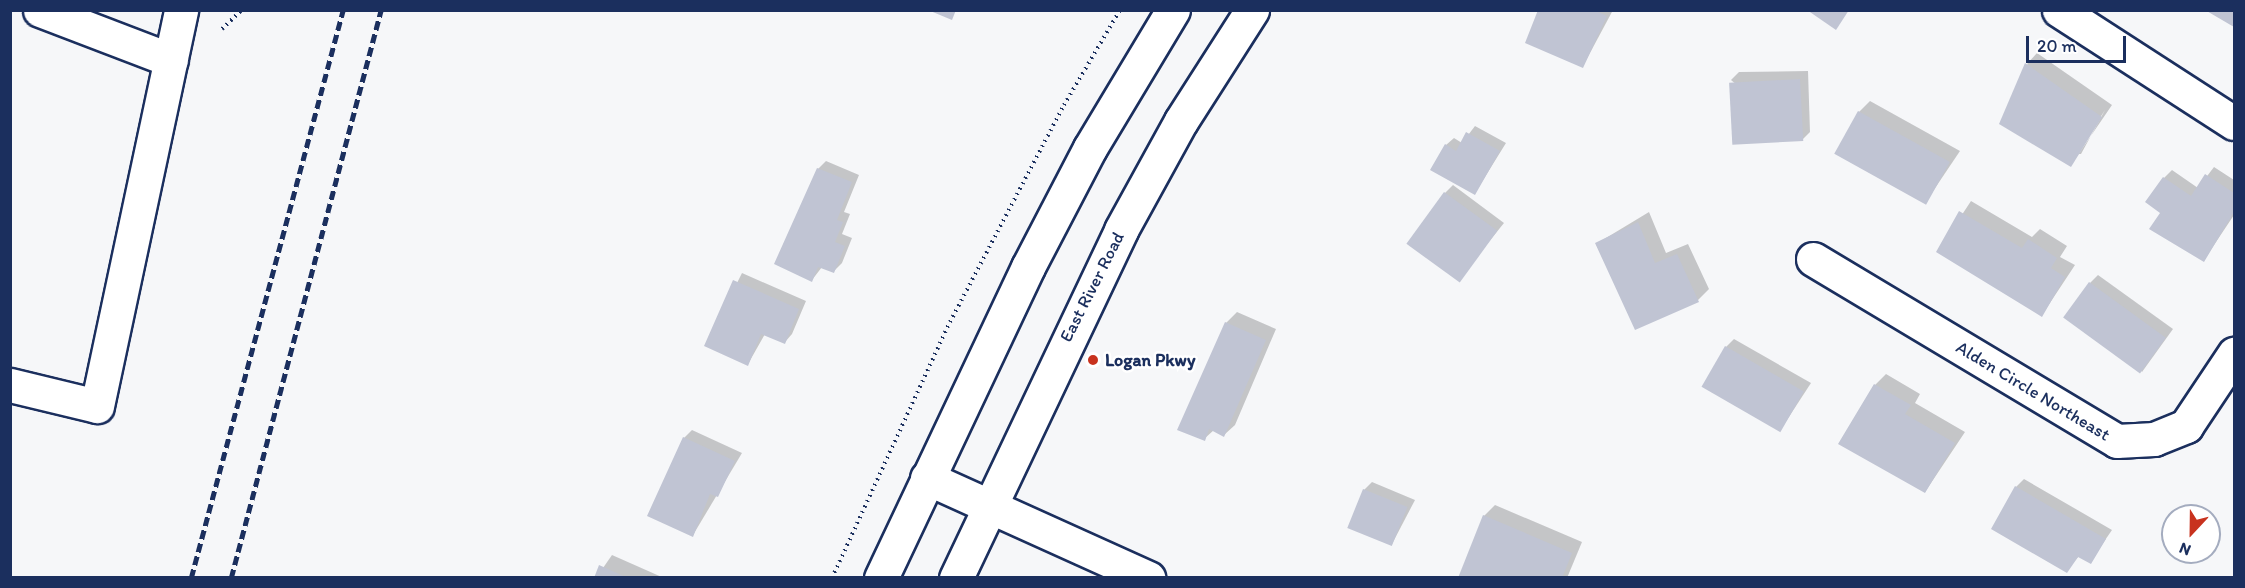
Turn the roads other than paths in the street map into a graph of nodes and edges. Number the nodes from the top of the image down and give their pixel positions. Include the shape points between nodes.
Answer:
1 (40, 10) edge
2 (181, 10) edge
3 (1173, 10) edge
4 (1252, 10) edge
5 (2059, 10) edge
6 (171, 60) junction
7 (2235, 123) edge
8 (1813, 260) dead end
9 (2235, 354) edge
10 (10, 385) edge
11 (927, 478) junction
12 (989, 507) junction
13 (880, 578) edge
14 (956, 578) edge
15 (1148, 578) edge

1 - 6 main road
2 - 6 main road
3 - 11 main road via 1090,148
4 - 12 main road, East River Road via 1181,120 1121,230
5 - 7 main road
6 - 10 main road via 97,406
8 - 9 main road, Alden Circle Northeast via 2117,441 2154,439 2186,426
11 - 12 main road
11 - 13 main road
12 - 14 main road, East River Road
12 - 15 main road

